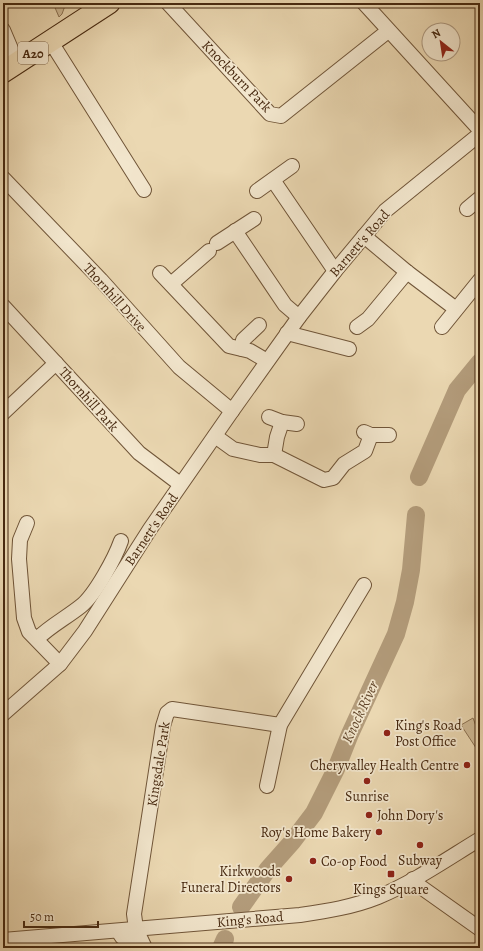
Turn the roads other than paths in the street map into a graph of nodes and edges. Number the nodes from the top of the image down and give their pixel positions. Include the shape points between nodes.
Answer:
1 (109, 3) edge
2 (168, 3) edge
3 (364, 3) edge
4 (3, 30) edge
5 (388, 31) junction
6 (50, 42) junction
7 (10, 67) edge
8 (480, 130) edge
9 (480, 134) edge
10 (292, 166) dead end
11 (3, 178) edge
12 (273, 180) junction
13 (144, 190) dead end
14 (257, 191) dead end
15 (476, 196) edge
16 (467, 209) dead end
17 (254, 219) dead end
18 (235, 231) junction
19 (364, 236) junction
20 (335, 271) junction
21 (407, 272) junction
22 (160, 273) dead end
23 (480, 280) edge
24 (171, 284) junction
25 (3, 306) edge
26 (456, 309) junction
27 (299, 317) junction
28 (367, 324) dead end
29 (259, 325) dead end
30 (442, 327) dead end
31 (287, 333) junction
32 (242, 349) junction
33 (349, 349) dead end
34 (267, 361) junction
35 (56, 364) junction
36 (232, 411) junction
37 (3, 413) edge
38 (297, 424) dead end
39 (389, 435) dead end
40 (215, 436) junction
41 (274, 455) junction
42 (180, 484) junction
43 (27, 523) dead end
44 (121, 541) dead end
45 (364, 585) dead end
46 (36, 639) junction
47 (60, 664) junction
48 (3, 714) edge
49 (280, 725) junction
50 (267, 786) dead end
51 (480, 839) edge
52 (413, 879) junction
53 (136, 929) junction
54 (480, 929) edge
55 (118, 931) junction
56 (3, 940) edge
57 (48, 942) edge
58 (138, 948) edge
59 (145, 948) edge

1 - 6 highway, A20
2 - 5 street, Knockburn Park via 270,114 281,116
3 - 5 street
4 - 7 street
5 - 8 street
6 - 7 highway, A20
6 - 13 street
9 - 19 street, Barnett's Road via 384,212
10 - 12 street
11 - 36 street, Thornhill Drive via 101,280 178,367
12 - 14 street
12 - 20 street
15 - 16 street
17 - 18 street
18 - 24 street
18 - 27 street via 285,305
19 - 20 street, Barnett's Road
19 - 21 street
20 - 27 street, Barnett's Road
21 - 26 street
21 - 28 street
22 - 24 street
23 - 26 street
24 - 32 street via 229,346
25 - 35 street, Thornhill Park
26 - 30 street
27 - 31 street, Barnett's Road
29 - 32 street via 243,340
31 - 33 street
31 - 34 street, Barnett's Road
32 - 34 street
34 - 36 street, Barnett's Road
35 - 37 street
35 - 42 street, Thornhill Park via 139,453
36 - 40 street, Barnett's Road
38 - 41 street via 276,419
39 - 41 street via 367,434 365,451 344,464 333,478 324,480
40 - 41 street via 233,449 260,455
40 - 42 street, Barnett's Road
42 - 47 street, Barnett's Road via 85,631
43 - 46 street via 20,540 19,559 24,618 29,632
44 - 46 street via 111,563 82,606 49,627
45 - 49 street
46 - 47 street
47 - 48 street, Barnett's Road
49 - 50 street
49 - 53 street, Kingsdale Park via 172,710 167,713 134,914
51 - 52 street, King's Road
52 - 53 street, King's Road via 378,897 339,909 300,915
52 - 54 street
53 - 55 street, King's Road
53 - 59 street
55 - 57 street, King's Road
55 - 58 street
56 - 57 street, King's Road

